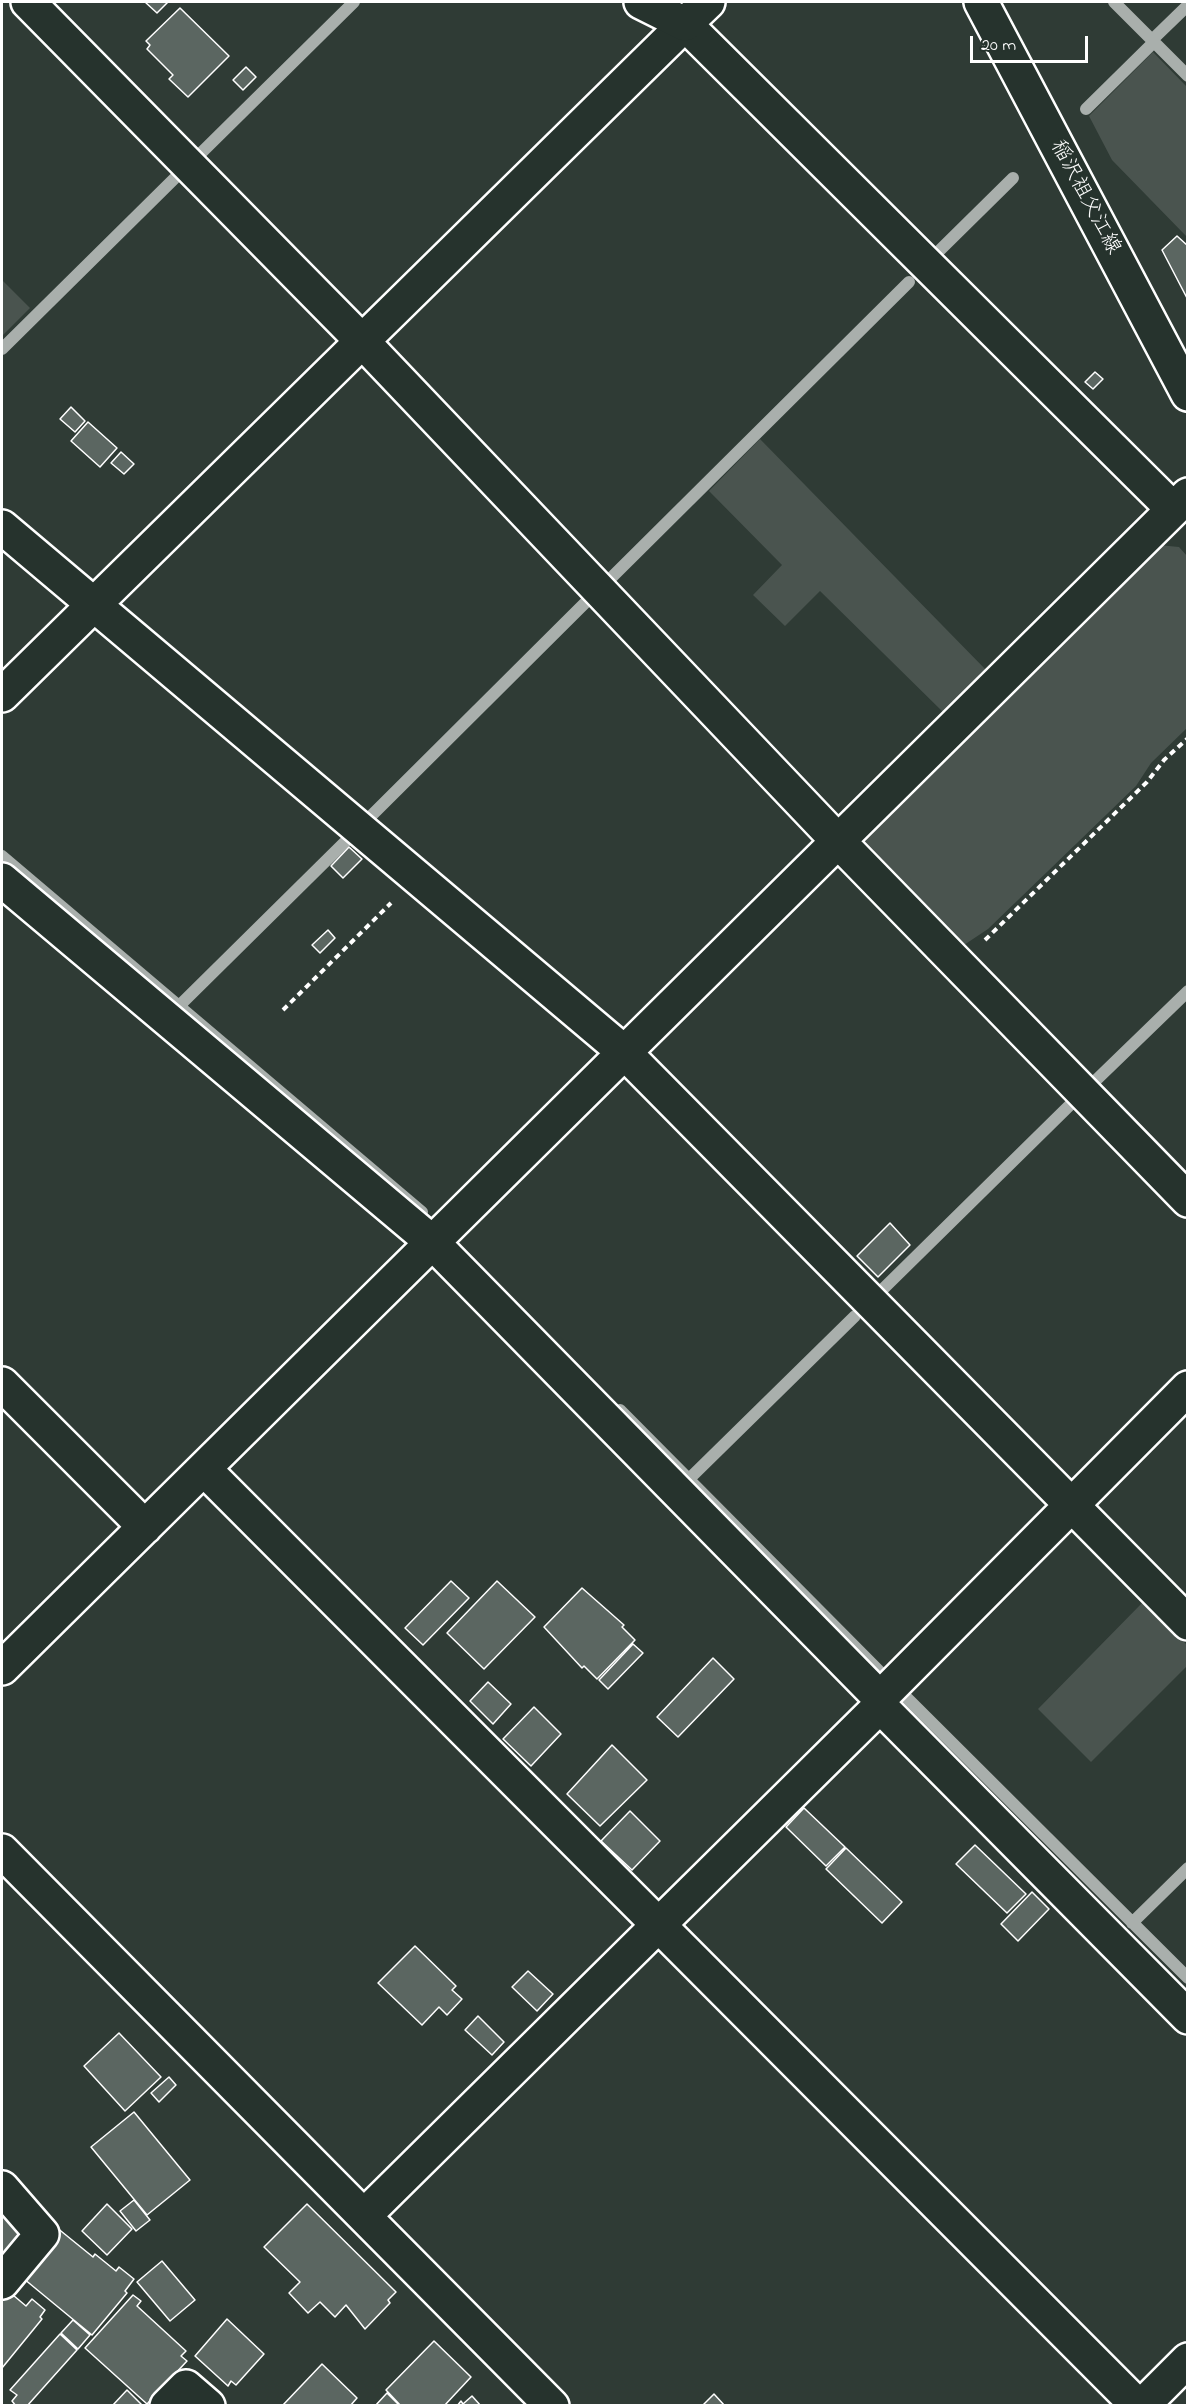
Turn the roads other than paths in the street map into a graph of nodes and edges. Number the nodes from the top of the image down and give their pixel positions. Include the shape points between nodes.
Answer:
1 (28, 2) edge
2 (641, 2) edge
3 (708, 2) edge
4 (981, 2) edge
5 (685, 24) junction
6 (362, 341) junction
7 (1188, 394) edge
8 (1180, 502) edge
9 (2, 528) edge
10 (94, 604) junction
11 (2, 695) edge
12 (837, 841) junction
13 (2, 880) edge
14 (624, 1052) junction
15 (1188, 1200) edge
16 (432, 1242) junction
17 (2, 1384) edge
18 (1188, 1388) edge
19 (204, 1468) junction
20 (1070, 1504) junction
21 (145, 1527) junction
22 (1188, 1623) edge
23 (2, 1668) edge
24 (880, 1702) junction
25 (2, 1851) edge
26 (659, 1925) junction
27 (1188, 2017) edge
28 (2, 2188) edge
29 (364, 2216) junction
30 (2, 2282) edge
31 (1188, 2360) edge
32 (166, 2406) edge
33 (208, 2406) edge
34 (552, 2406) edge
35 (1140, 2406) edge

1 - 6 street
2 - 5 street
3 - 5 street
4 - 7 street, 稲沢祖父江線
5 - 6 street
5 - 8 street
6 - 10 street
6 - 12 street
8 - 12 street
9 - 10 street
10 - 11 street
10 - 14 street
12 - 14 street
12 - 15 street
13 - 16 street
14 - 16 street
14 - 20 street
16 - 19 street
16 - 24 street
17 - 21 street
18 - 20 street
19 - 21 street
19 - 26 street
20 - 22 street
20 - 24 street
21 - 23 street
24 - 26 street
24 - 27 street
25 - 29 street
26 - 29 street
26 - 35 street
28 - 30 street via 42,2234
29 - 34 street
31 - 35 street
32 - 33 street via 186,2387

